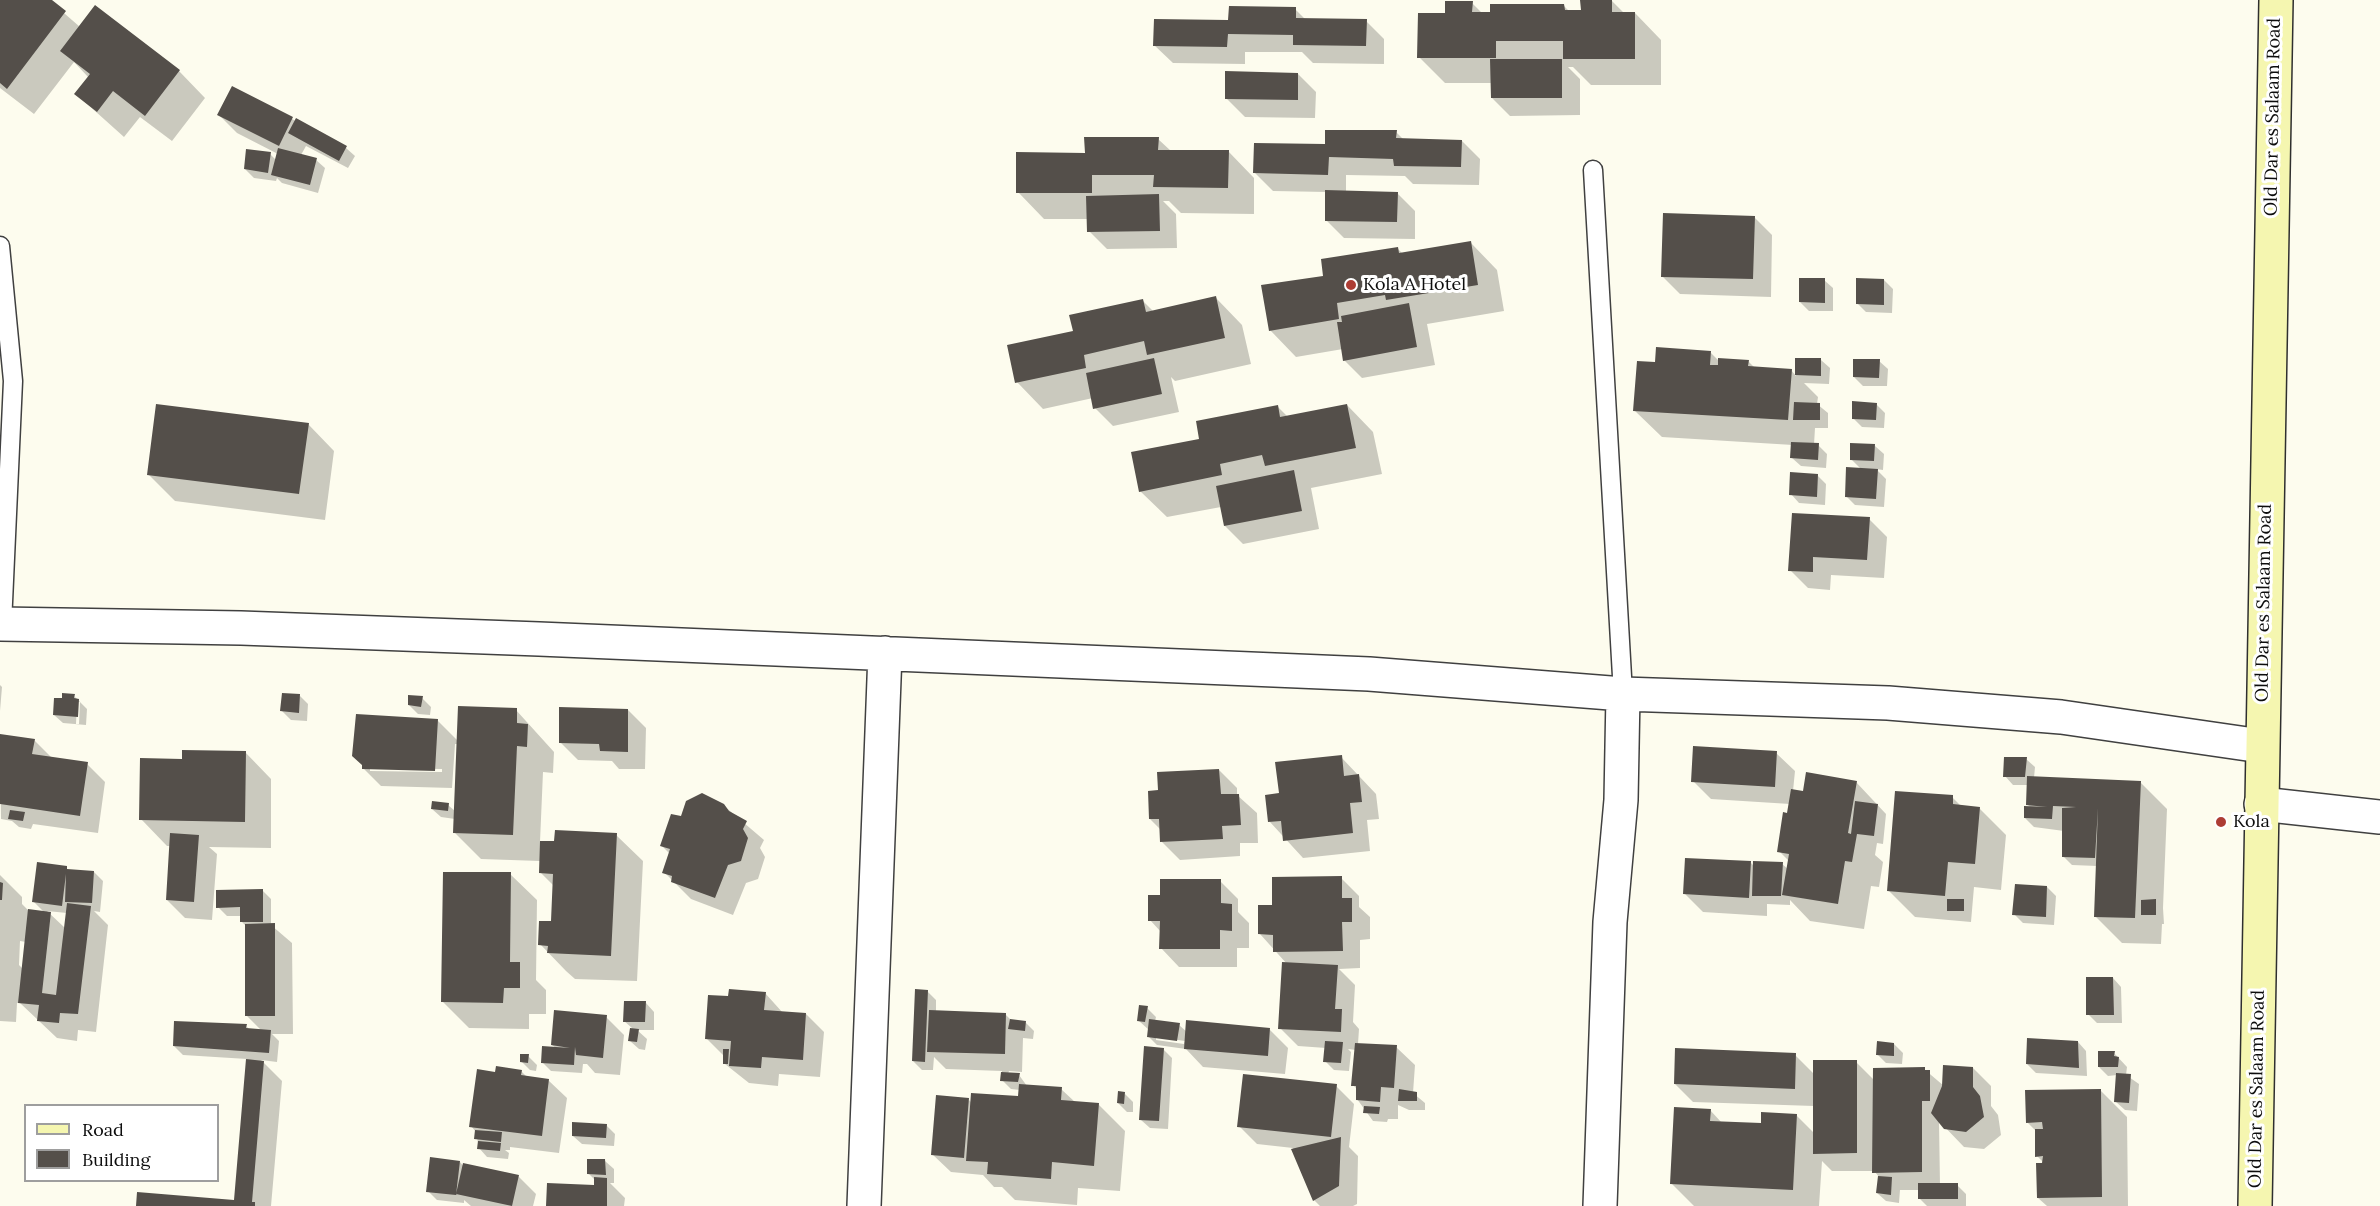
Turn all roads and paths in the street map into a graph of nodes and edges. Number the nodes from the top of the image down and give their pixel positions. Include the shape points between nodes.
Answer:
1 (2276, 0) edge
2 (1593, 170) dead end
3 (0, 246) edge
4 (1, 624) edge
5 (885, 653) junction
6 (1623, 694) junction
7 (2261, 746) junction
8 (2261, 804) junction
9 (2380, 817) edge
10 (864, 1206) edge
11 (1600, 1206) edge
12 (2255, 1206) edge

1 - 7 main road, Old Dar es Salaam Road
2 - 6 lane
3 - 4 lane via 13,381
4 - 5 street via 241,628
5 - 6 street via 1369,674
5 - 10 street
6 - 7 street via 1888,703 2061,717
6 - 11 street
7 - 8 main road, Old Dar es Salaam Road
8 - 9 street
8 - 12 main road, Old Dar es Salaam Road

